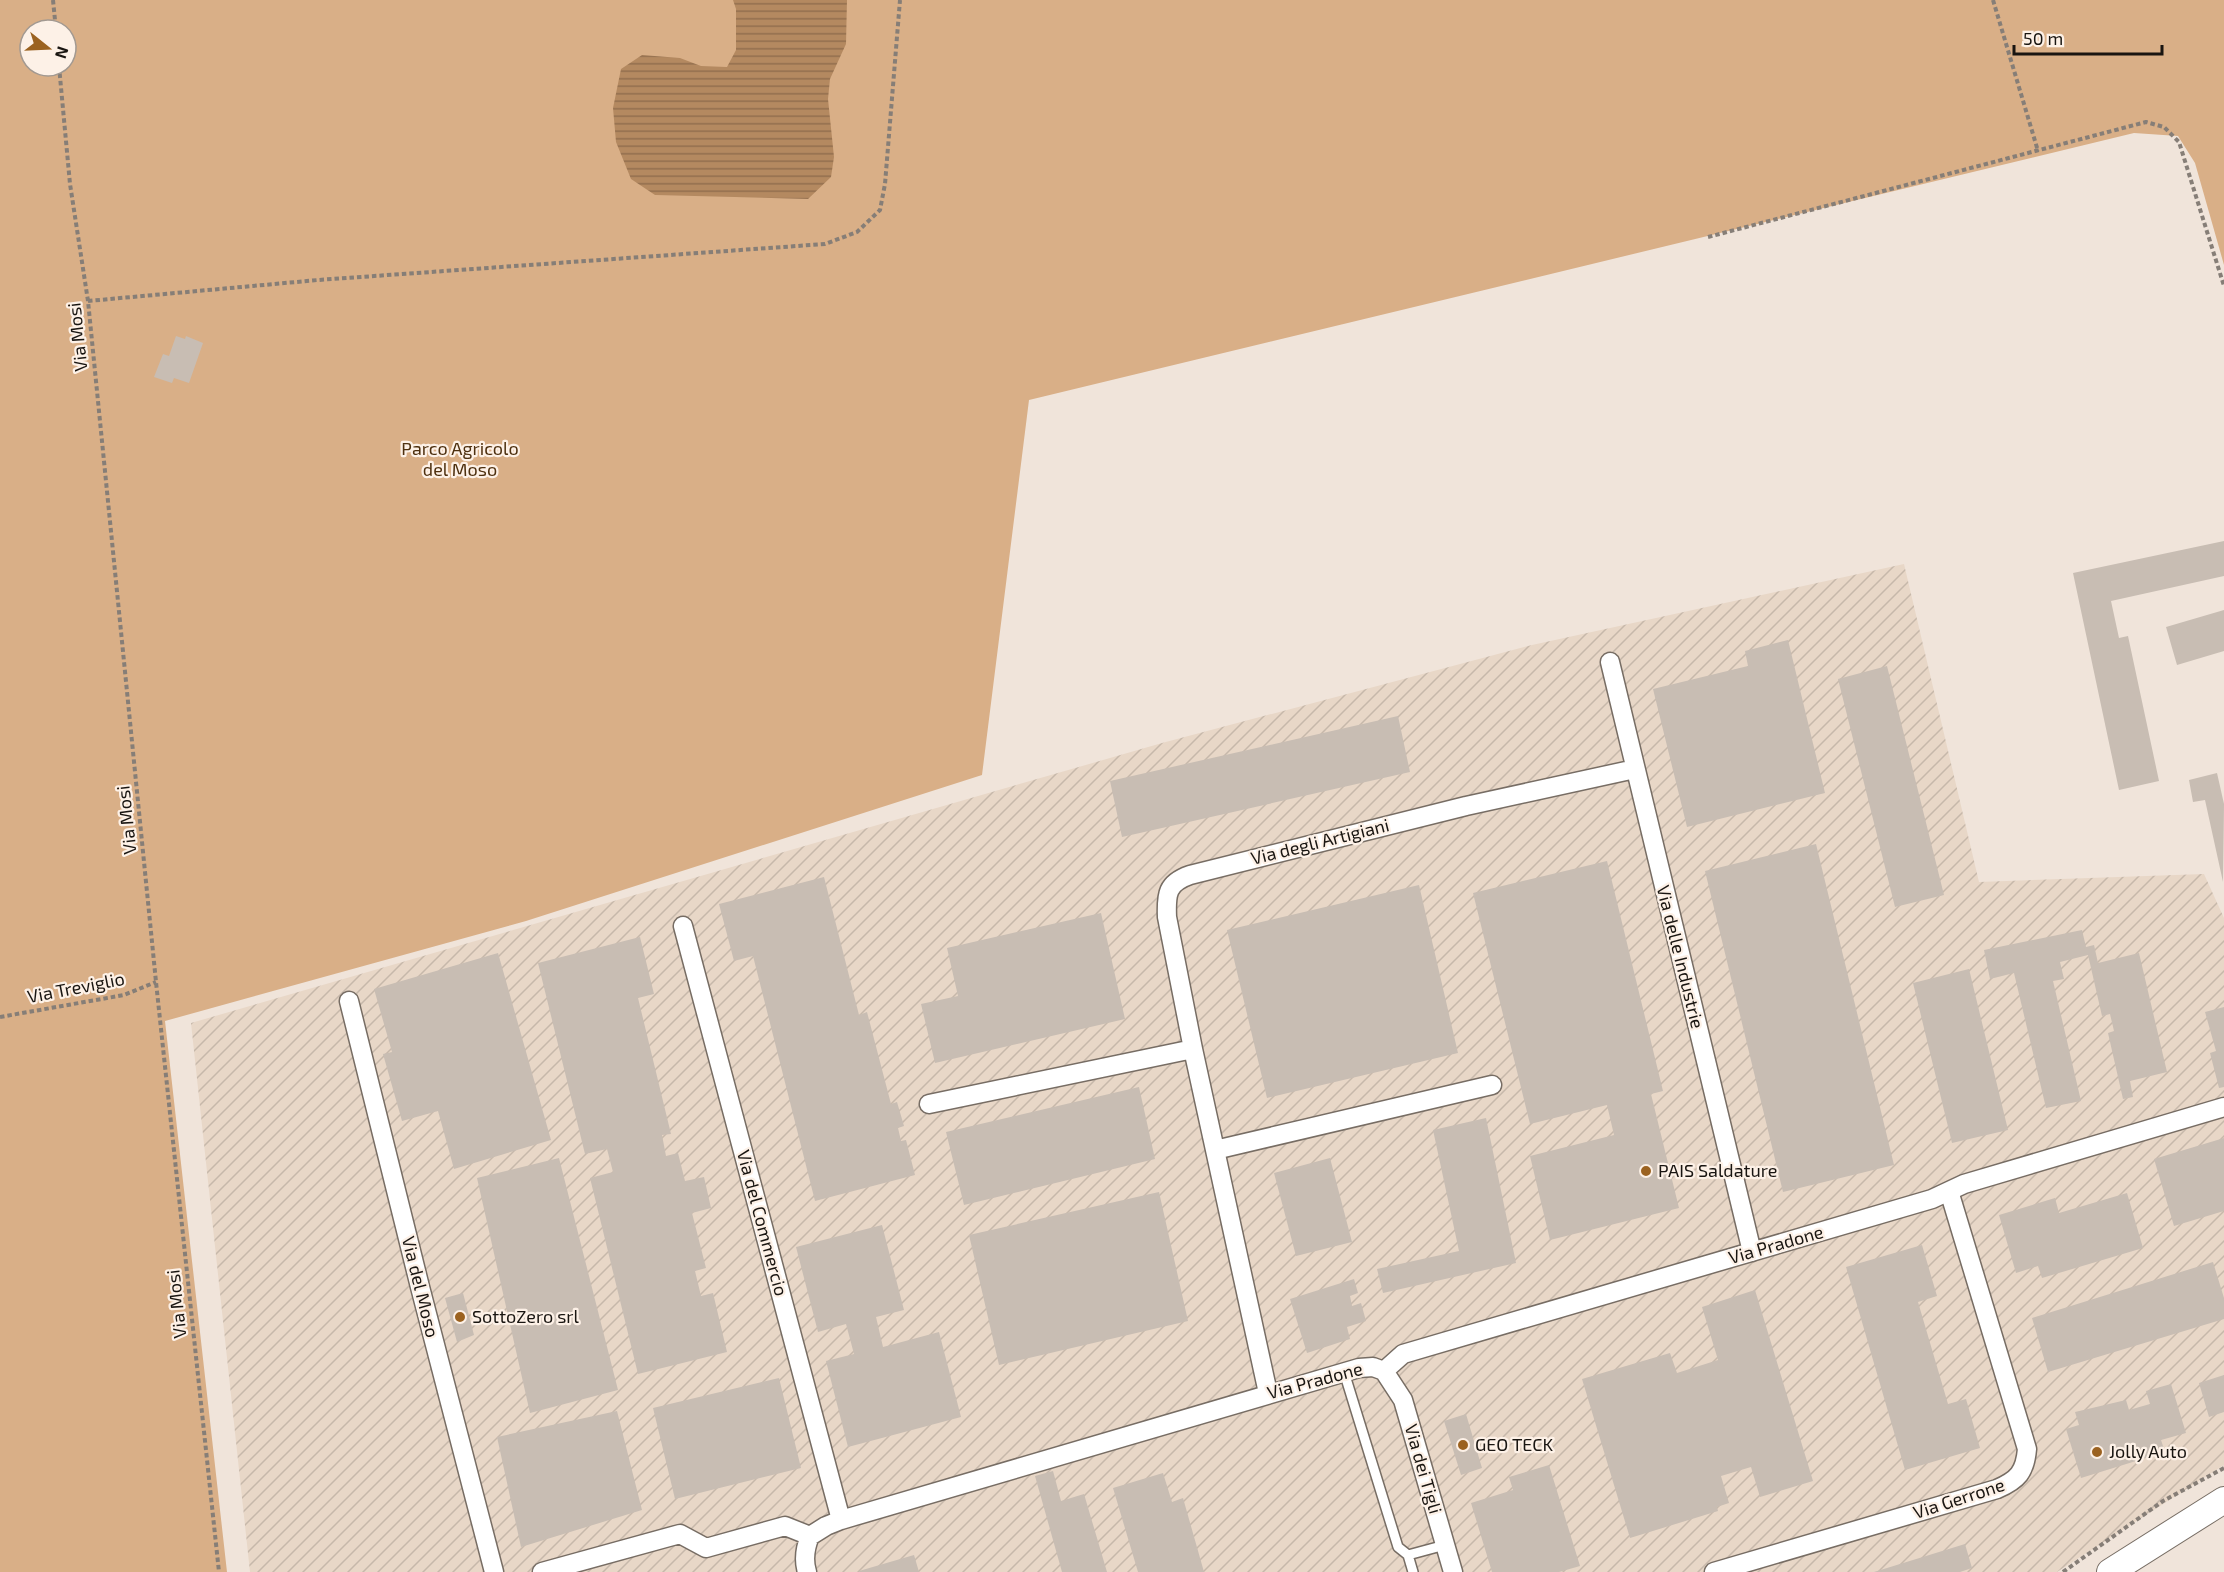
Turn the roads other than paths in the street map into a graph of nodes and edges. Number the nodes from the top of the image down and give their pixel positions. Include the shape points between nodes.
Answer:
1 (1610, 662) dead end
2 (1635, 769) junction
3 (683, 926) dead end
4 (349, 1001) dead end
5 (1193, 1049) junction
6 (1492, 1085) dead end
7 (929, 1104) dead end
8 (2224, 1107) edge
9 (1215, 1150) junction
10 (1949, 1191) junction
11 (1752, 1252) junction
12 (1384, 1371) junction
13 (1344, 1372) junction
14 (1268, 1393) junction
15 (2224, 1500) edge
16 (841, 1520) junction
17 (810, 1536) junction
18 (1445, 1545) junction
19 (1408, 1555) junction
20 (494, 1572) edge
21 (542, 1572) edge
22 (807, 1572) edge
23 (1413, 1572) edge
24 (1453, 1572) edge
25 (1714, 1572) edge
26 (2110, 1572) edge

1 - 2 street, Via delle Industrie
2 - 5 street, Via degli Artigiani via 1466,806 1180,878 1170,887 1167,917
2 - 11 street, Via delle Industrie
3 - 16 street, Via del Commercio
4 - 20 street, Via del Moso
5 - 7 street
5 - 9 street, Via degli Artigiani
6 - 9 street
8 - 10 street, Via Pradone
9 - 14 street, Via degli Artigiani
10 - 11 street, Via Pradone
10 - 25 street, Via Gerrone via 2026,1449 2026,1465 2018,1476 1997,1489
11 - 12 street, Via Pradone via 1403,1354
12 - 13 street, Via Pradone via 1373,1367
12 - 18 street, Via dei Tigli via 1403,1400
13 - 14 street, Via Pradone
13 - 19 lane via 1398,1547
14 - 16 street, Via Pradone
15 - 26 main road
16 - 17 street, Via Pradone
17 - 21 street via 785,1526 706,1548 680,1534
17 - 22 street via 804,1562
18 - 19 lane
18 - 24 street, Via dei Tigli
19 - 23 lane

